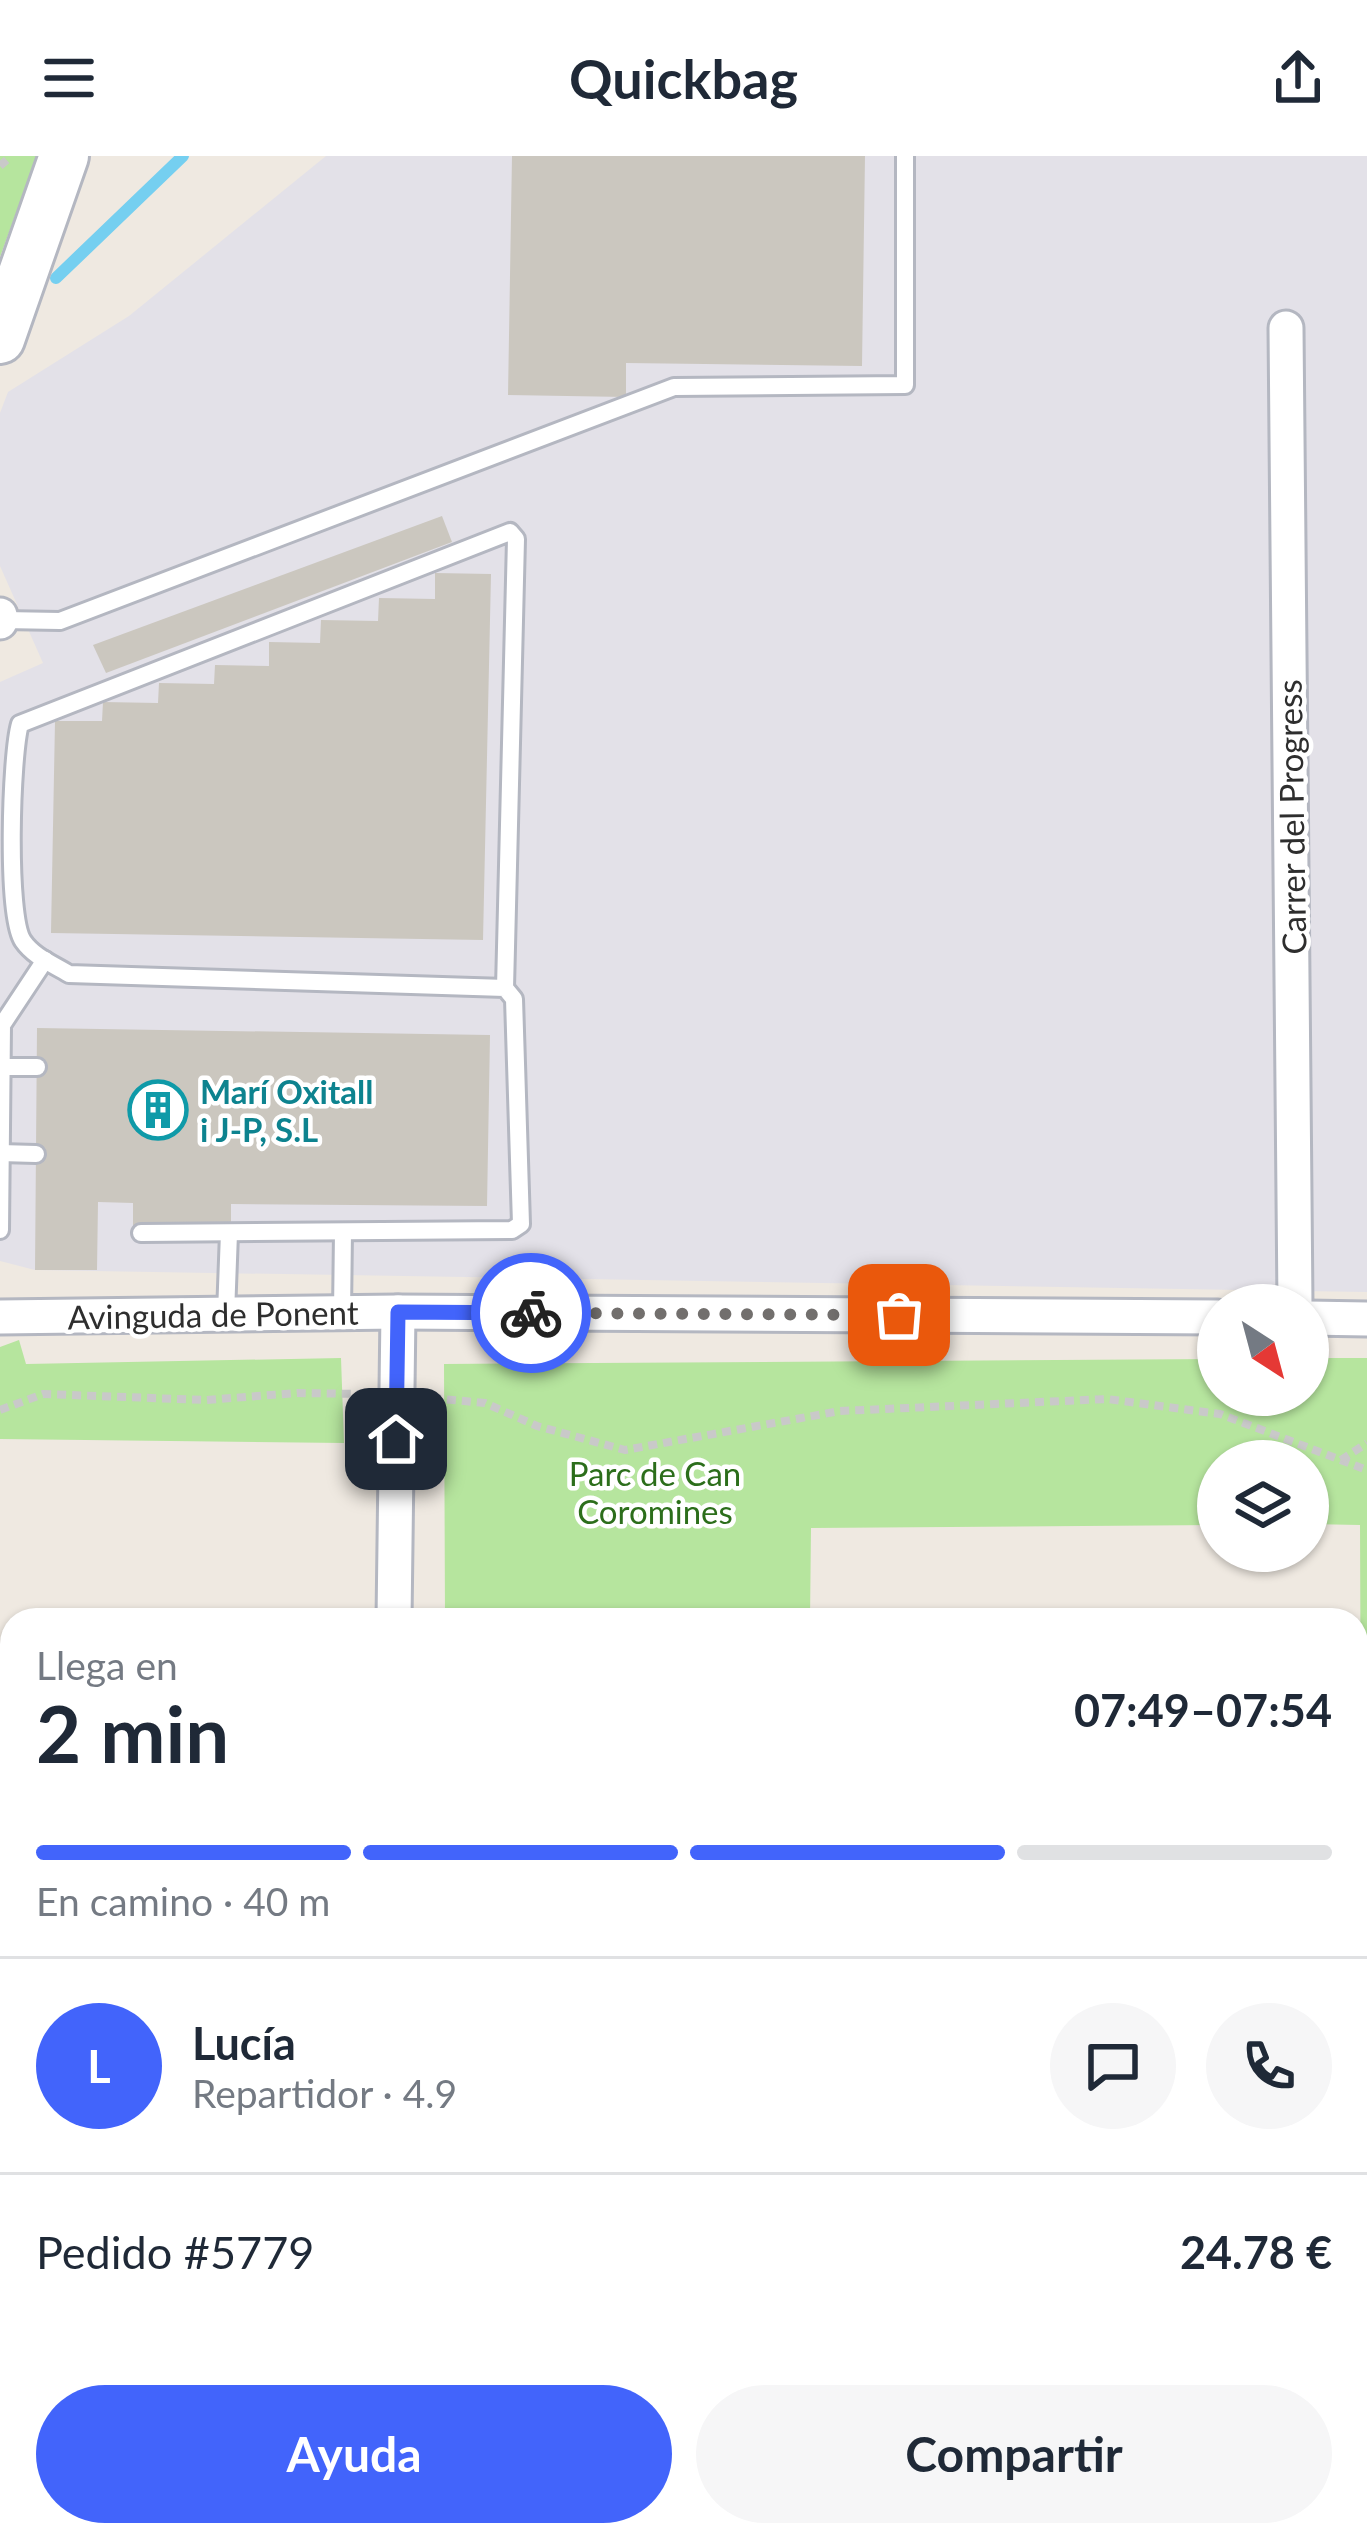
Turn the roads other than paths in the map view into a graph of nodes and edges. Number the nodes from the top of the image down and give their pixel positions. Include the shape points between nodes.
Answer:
1 (64, 156) edge
2 (904, 156) edge
3 (1286, 328) dead end
4 (0, 339) edge
5 (1, 619) edge
6 (6, 879) edge
7 (45, 960) junction
8 (505, 988) junction
9 (0, 1066) edge
10 (37, 1067) dead end
11 (1, 1153) edge
12 (36, 1154) dead end
13 (0, 1230) edge
14 (141, 1232) dead end
15 (343, 1232) junction
16 (229, 1233) junction
17 (1295, 1284) edge
18 (398, 1312) junction
19 (342, 1313) junction
20 (226, 1314) junction
21 (0, 1317) edge
22 (1197, 1317) edge
23 (1329, 1318) edge
24 (1367, 1319) edge
25 (394, 1608) edge

1 - 4 street
2 - 5 lane via 905,385 674,386 60,621
3 - 17 street, Carrer del Progress
6 - 7 lane via 20,938
6 - 8 lane via 20,724 510,532 516,539
7 - 8 lane via 69,974
7 - 9 lane via 2,1025
8 - 15 lane via 514,999 520,1224
9 - 10 lane
9 - 11 lane
11 - 12 lane
11 - 13 lane
14 - 16 lane
15 - 16 lane
15 - 19 lane
16 - 20 lane
18 - 19 street, Avinguda de Ponent
18 - 22 street, Avinguda de Ponent
18 - 25 street
19 - 20 street, Avinguda de Ponent
20 - 21 street, Avinguda de Ponent
23 - 24 street

